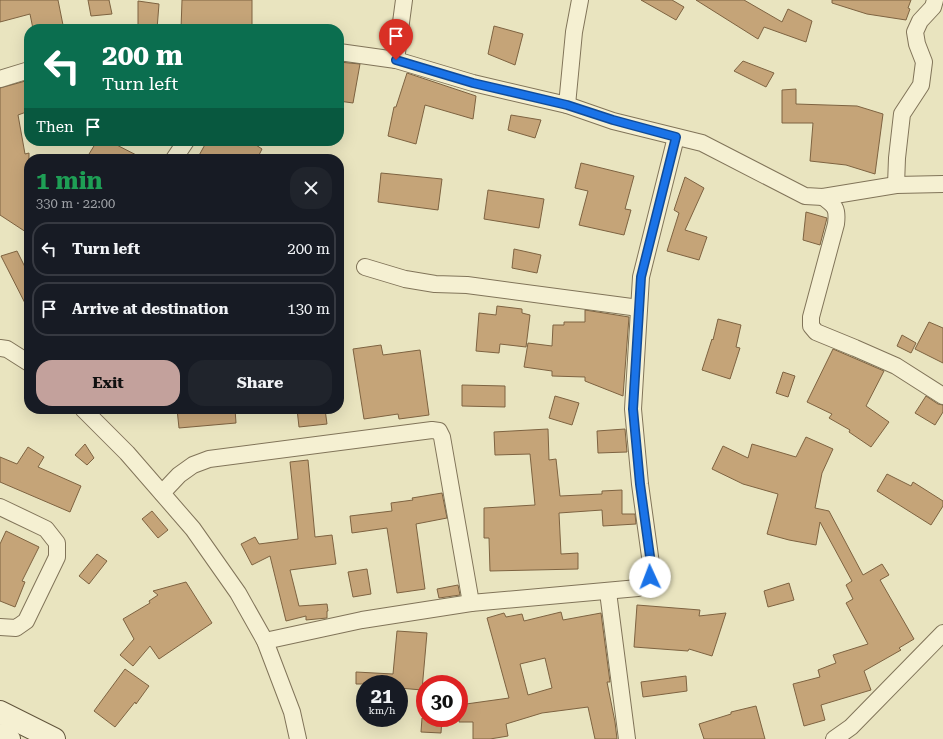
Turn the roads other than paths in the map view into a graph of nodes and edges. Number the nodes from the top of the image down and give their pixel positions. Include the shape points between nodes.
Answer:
1 (404, 0) edge
2 (580, 0) edge
3 (935, 0) edge
4 (344, 53) edge
5 (396, 60) junction
6 (24, 72) edge
7 (0, 79) edge
8 (567, 105) junction
9 (676, 137) junction
10 (943, 184) edge
11 (896, 185) junction
12 (823, 196) junction
13 (365, 267) dead end
14 (640, 308) junction
15 (2, 344) edge
16 (24, 359) edge
17 (943, 396) edge
18 (87, 414) edge
19 (162, 493) junction
20 (0, 507) edge
21 (608, 592) junction
22 (471, 603) junction
23 (0, 628) edge
24 (943, 633) edge
25 (265, 641) junction
26 (0, 712) edge
27 (0, 735) edge
28 (9, 739) edge
29 (54, 739) edge
30 (298, 739) edge
31 (627, 739) edge
32 (834, 739) edge

1 - 5 street
2 - 8 street via 574,32
3 - 11 street via 933,7 920,21 915,32 924,62 921,85 902,114
4 - 5 street
5 - 8 street via 473,83
6 - 7 street
8 - 9 street
9 - 12 street via 702,143 805,196
9 - 14 street via 641,277
10 - 11 street
11 - 12 street
12 - 17 street via 833,204 837,213 836,224 811,317 811,326 816,332 896,366
13 - 14 street via 405,279 434,284 467,285
14 - 21 street via 633,409 652,571 643,586
15 - 16 street
18 - 19 street via 127,453
19 - 22 street via 183,472 193,465 209,460 439,431
19 - 25 street via 193,529 238,592
20 - 23 street via 46,529 56,543 57,557 26,621 16,628
21 - 22 street
21 - 31 street
22 - 25 street via 362,620
24 - 32 street via 851,727
25 - 30 street via 292,712
26 - 29 main road
27 - 28 main road

